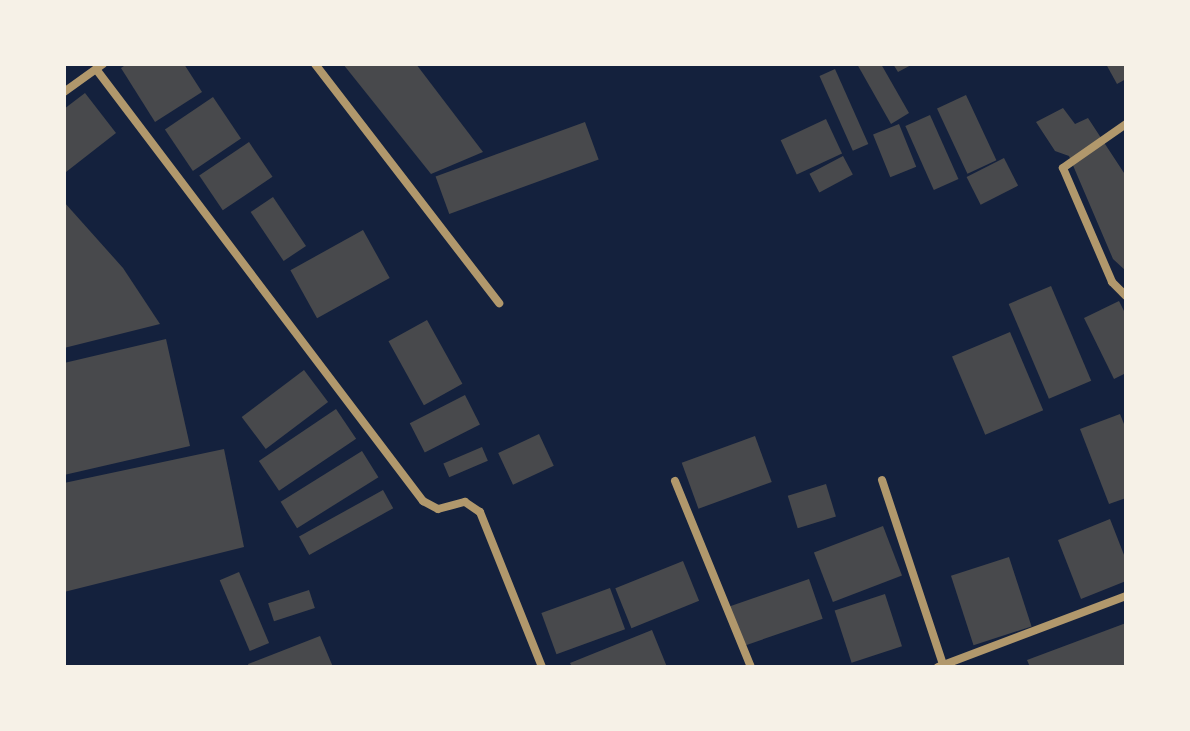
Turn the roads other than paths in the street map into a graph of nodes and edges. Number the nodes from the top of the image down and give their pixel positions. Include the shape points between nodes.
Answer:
1 (315, 64) edge
2 (100, 66) edge
3 (64, 92) edge
4 (1126, 124) edge
5 (1126, 296) edge
6 (499, 303) dead end
7 (882, 480) dead end
8 (675, 481) dead end
9 (1126, 596) edge
10 (942, 666) edge
11 (542, 667) edge
12 (751, 667) edge

1 - 6 street
2 - 3 street
2 - 11 street via 423,501 438,509 465,502 480,512
4 - 5 street via 1063,168 1112,282
7 - 10 street
8 - 12 street
9 - 10 street

